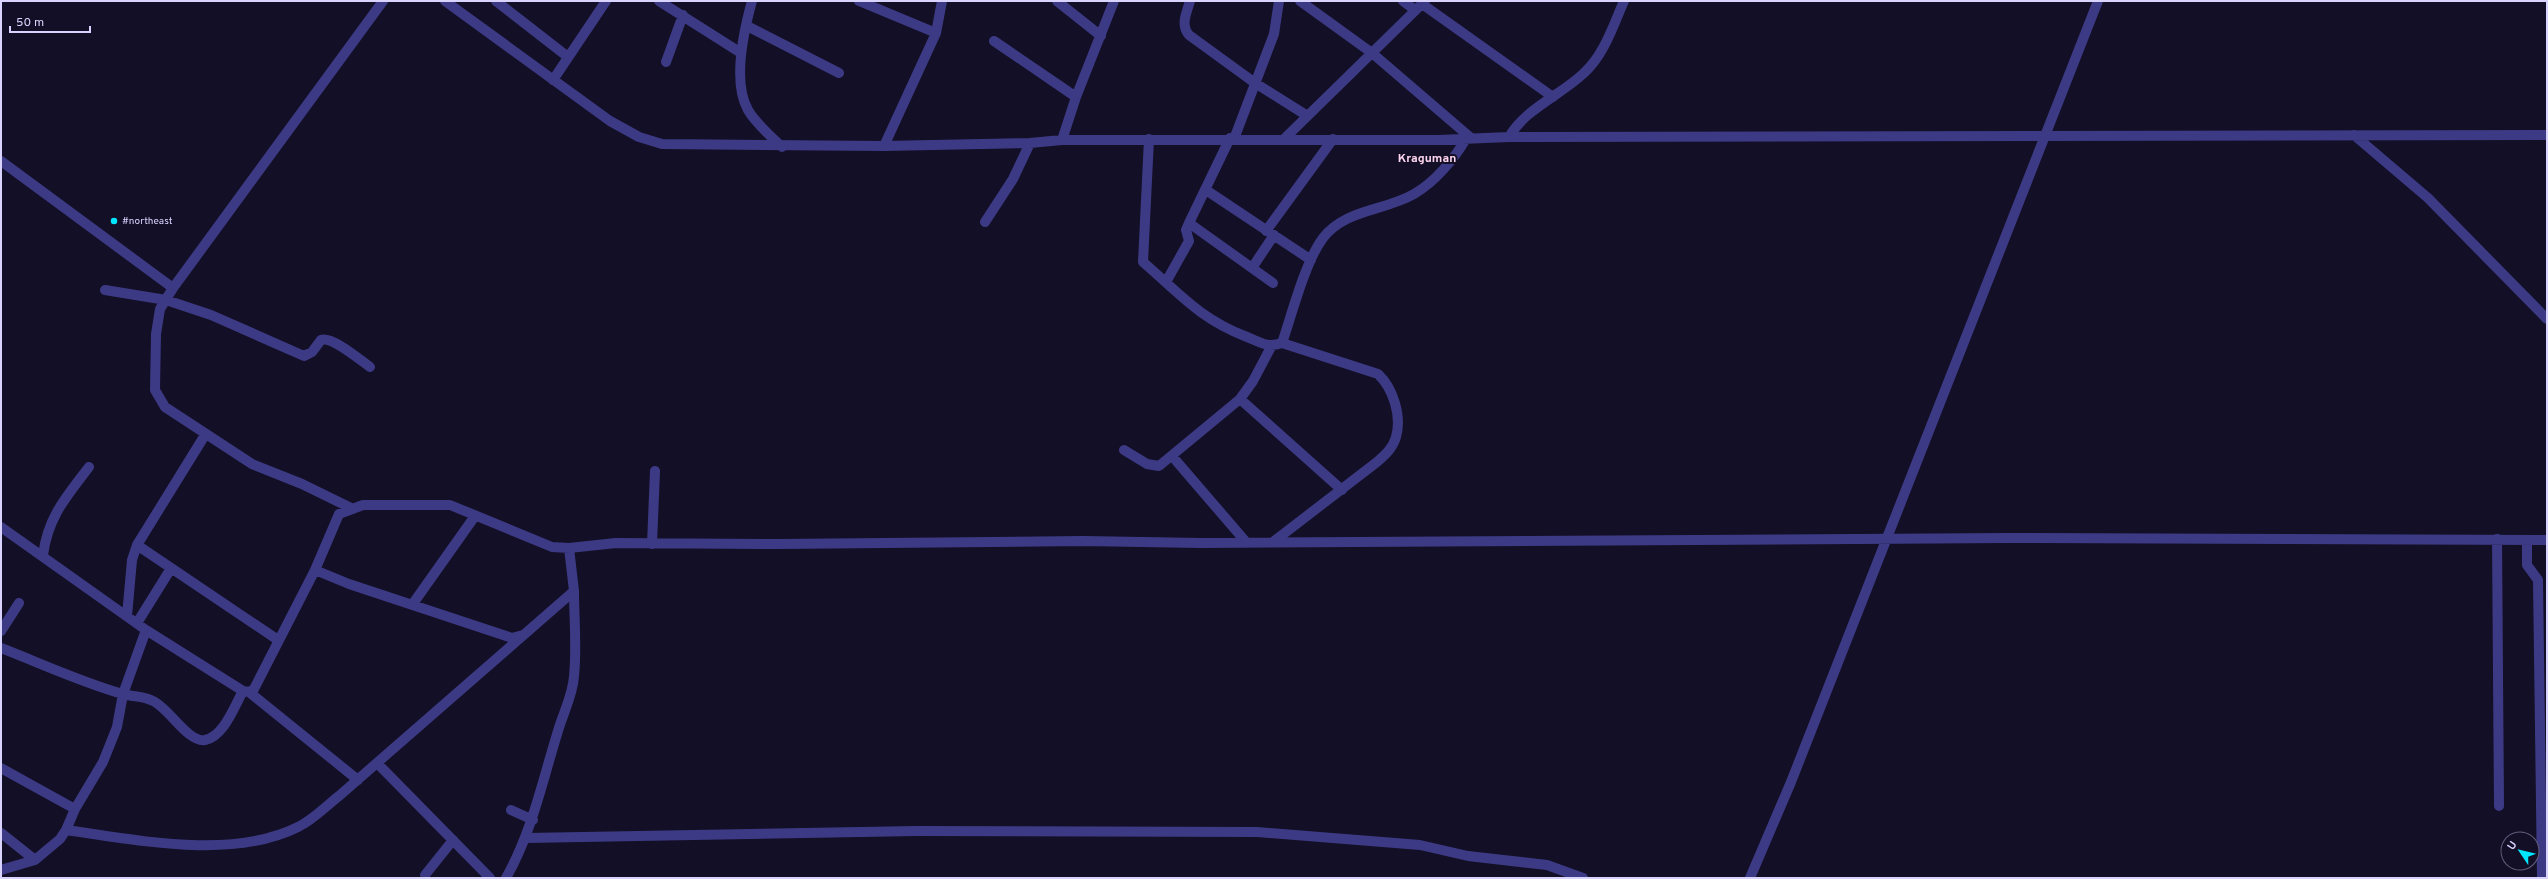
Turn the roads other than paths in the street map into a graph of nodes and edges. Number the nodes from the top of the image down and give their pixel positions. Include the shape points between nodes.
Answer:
1 (382, 1) edge
2 (445, 1) edge
3 (496, 1) edge
4 (606, 1) edge
5 (660, 1) edge
6 (752, 1) edge
7 (859, 1) edge
8 (942, 1) edge
9 (1057, 1) edge
10 (1114, 1) edge
11 (1190, 1) edge
12 (1279, 1) edge
13 (1300, 1) edge
14 (1403, 1) edge
15 (1624, 1) edge
16 (2098, 1) edge
17 (1420, 5) edge
18 (683, 15) junction
19 (747, 26) junction
20 (936, 33) junction
21 (1101, 36) junction
22 (994, 41) dead end
23 (741, 53) junction
24 (1372, 53) junction
25 (568, 57) junction
26 (666, 62) dead end
27 (839, 73) dead end
28 (553, 80) junction
29 (1255, 83) junction
30 (1076, 97) junction
31 (1553, 97) junction
32 (1306, 115) junction
33 (2046, 135) junction
34 (2354, 135) junction
35 (2547, 135) edge
36 (1509, 137) junction
37 (1232, 138) junction
38 (1149, 139) junction
39 (1284, 139) junction
40 (1332, 139) junction
41 (1469, 139) junction
42 (1062, 140) junction
43 (1030, 143) junction
44 (884, 146) junction
45 (782, 147) junction
46 (1, 161) edge
47 (1206, 190) junction
48 (985, 222) dead end
49 (1189, 223) junction
50 (1270, 233) junction
51 (1311, 260) junction
52 (1252, 268) junction
53 (1166, 282) junction
54 (1273, 283) dead end
55 (173, 288) junction
56 (105, 290) dead end
57 (166, 300) junction
58 (2547, 319) edge
59 (1282, 343) junction
60 (1271, 347) junction
61 (370, 367) dead end
62 (1240, 399) junction
63 (205, 435) junction
64 (1124, 450) dead end
65 (1172, 456) junction
66 (89, 467) dead end
67 (655, 471) dead end
68 (1342, 490) junction
69 (352, 508) junction
70 (475, 516) junction
71 (1, 527) edge
72 (1886, 539) junction
73 (2497, 539) junction
74 (2527, 540) junction
75 (2547, 540) edge
76 (1246, 542) junction
77 (1273, 542) junction
78 (652, 544) junction
79 (137, 545) junction
80 (569, 548) junction
81 (43, 555) junction
82 (170, 570) junction
83 (315, 570) junction
84 (574, 591) junction
85 (19, 603) dead end
86 (412, 605) junction
87 (127, 616) junction
88 (137, 624) junction
89 (146, 630) junction
90 (1, 631) edge
91 (524, 635) junction
92 (278, 640) junction
93 (1, 648) edge
94 (246, 692) junction
95 (123, 694) junction
96 (377, 763) junction
97 (1, 768) edge
98 (358, 780) junction
99 (2499, 806) dead end
100 (75, 809) junction
101 (511, 810) dead end
102 (533, 820) junction
103 (66, 830) junction
104 (1, 833) edge
105 (526, 838) junction
106 (453, 840) junction
107 (35, 860) junction
108 (1, 870) edge
109 (426, 875) dead end
110 (490, 878) edge
111 (506, 878) edge
112 (1583, 878) edge
113 (1750, 878) edge
114 (2542, 878) edge

1 - 55 street
2 - 28 street
3 - 25 street
4 - 25 street
5 - 18 street
6 - 19 street
7 - 20 street
8 - 20 street
9 - 21 street
10 - 21 street
11 - 29 street via 1184,23 1185,30
12 - 29 street via 1274,34
13 - 24 street
14 - 17 street
15 - 31 street via 1600,54 1584,73
16 - 33 street
17 - 24 street
17 - 31 street
18 - 23 street
18 - 26 street
19 - 23 street
19 - 27 street
20 - 44 street
21 - 30 street
22 - 30 street
23 - 45 street via 740,70 748,110
24 - 32 street
24 - 41 street
25 - 28 street
28 - 45 street via 625,131 662,144
29 - 32 street
29 - 37 street
30 - 42 street
31 - 36 street via 1518,124
32 - 39 street
33 - 34 street
33 - 36 street
33 - 72 street
34 - 35 street
34 - 58 street via 2428,198
36 - 41 street
37 - 38 street
37 - 39 street
37 - 47 street
38 - 42 street
38 - 53 street via 1143,262
39 - 40 street
40 - 41 street
40 - 50 street
41 - 51 street via 1436,176 1414,194 1351,217 1336,226 1322,238
42 - 43 street
43 - 44 street
43 - 48 street via 1013,179
44 - 45 street
46 - 55 street
47 - 49 street
47 - 50 street
49 - 52 street
49 - 53 street via 1186,230 1189,241
50 - 51 street
50 - 52 street
51 - 59 street
52 - 54 street
53 - 60 street via 1197,312 1222,327
55 - 57 street
56 - 57 street
57 - 61 street via 210,315 304,356 312,352 321,340 326,339
57 - 63 street via 160,309 156,334 155,390 164,407
59 - 60 street
59 - 68 street via 1378,374 1386,381 1392,394 1397,416 1396,437 1389,451
60 - 62 street
62 - 65 street
62 - 68 street
63 - 69 street via 252,464
63 - 79 street
64 - 65 street via 1154,466 1159,466
65 - 76 street
66 - 81 street via 58,510 46,533
67 - 78 street
68 - 77 street
69 - 70 street via 363,505 450,505
69 - 83 street via 339,514
70 - 80 street via 552,547
70 - 86 street
71 - 81 street
72 - 73 street
72 - 77 street
72 - 113 street via 1791,782
73 - 74 street
73 - 99 street
74 - 75 street
74 - 114 street via 2527,565 2538,580
76 - 77 street
76 - 78 street
78 - 80 street via 616,543
79 - 82 street
79 - 87 street via 132,560
80 - 84 street
81 - 87 street
82 - 88 street
82 - 92 street
83 - 86 street
83 - 92 street
84 - 91 street
84 - 102 street via 576,612 573,685
85 - 90 street
86 - 91 street via 512,638
87 - 88 street
88 - 89 street
89 - 94 street
89 - 95 street
91 - 96 street
92 - 94 street via 254,689
93 - 95 street
94 - 95 street via 215,736 203,740 190,736 165,709 152,700
94 - 98 street
95 - 100 street via 117,727 103,762
96 - 98 street
96 - 106 street
97 - 100 street
98 - 103 street via 298,827 254,841 222,846 142,840
100 - 103 street
101 - 102 street
102 - 105 street
103 - 107 street via 60,839
104 - 107 street
105 - 111 street
105 - 112 street via 917,830 1257,832 1420,844 1468,856 1547,865
106 - 109 street
106 - 110 street
107 - 108 street

